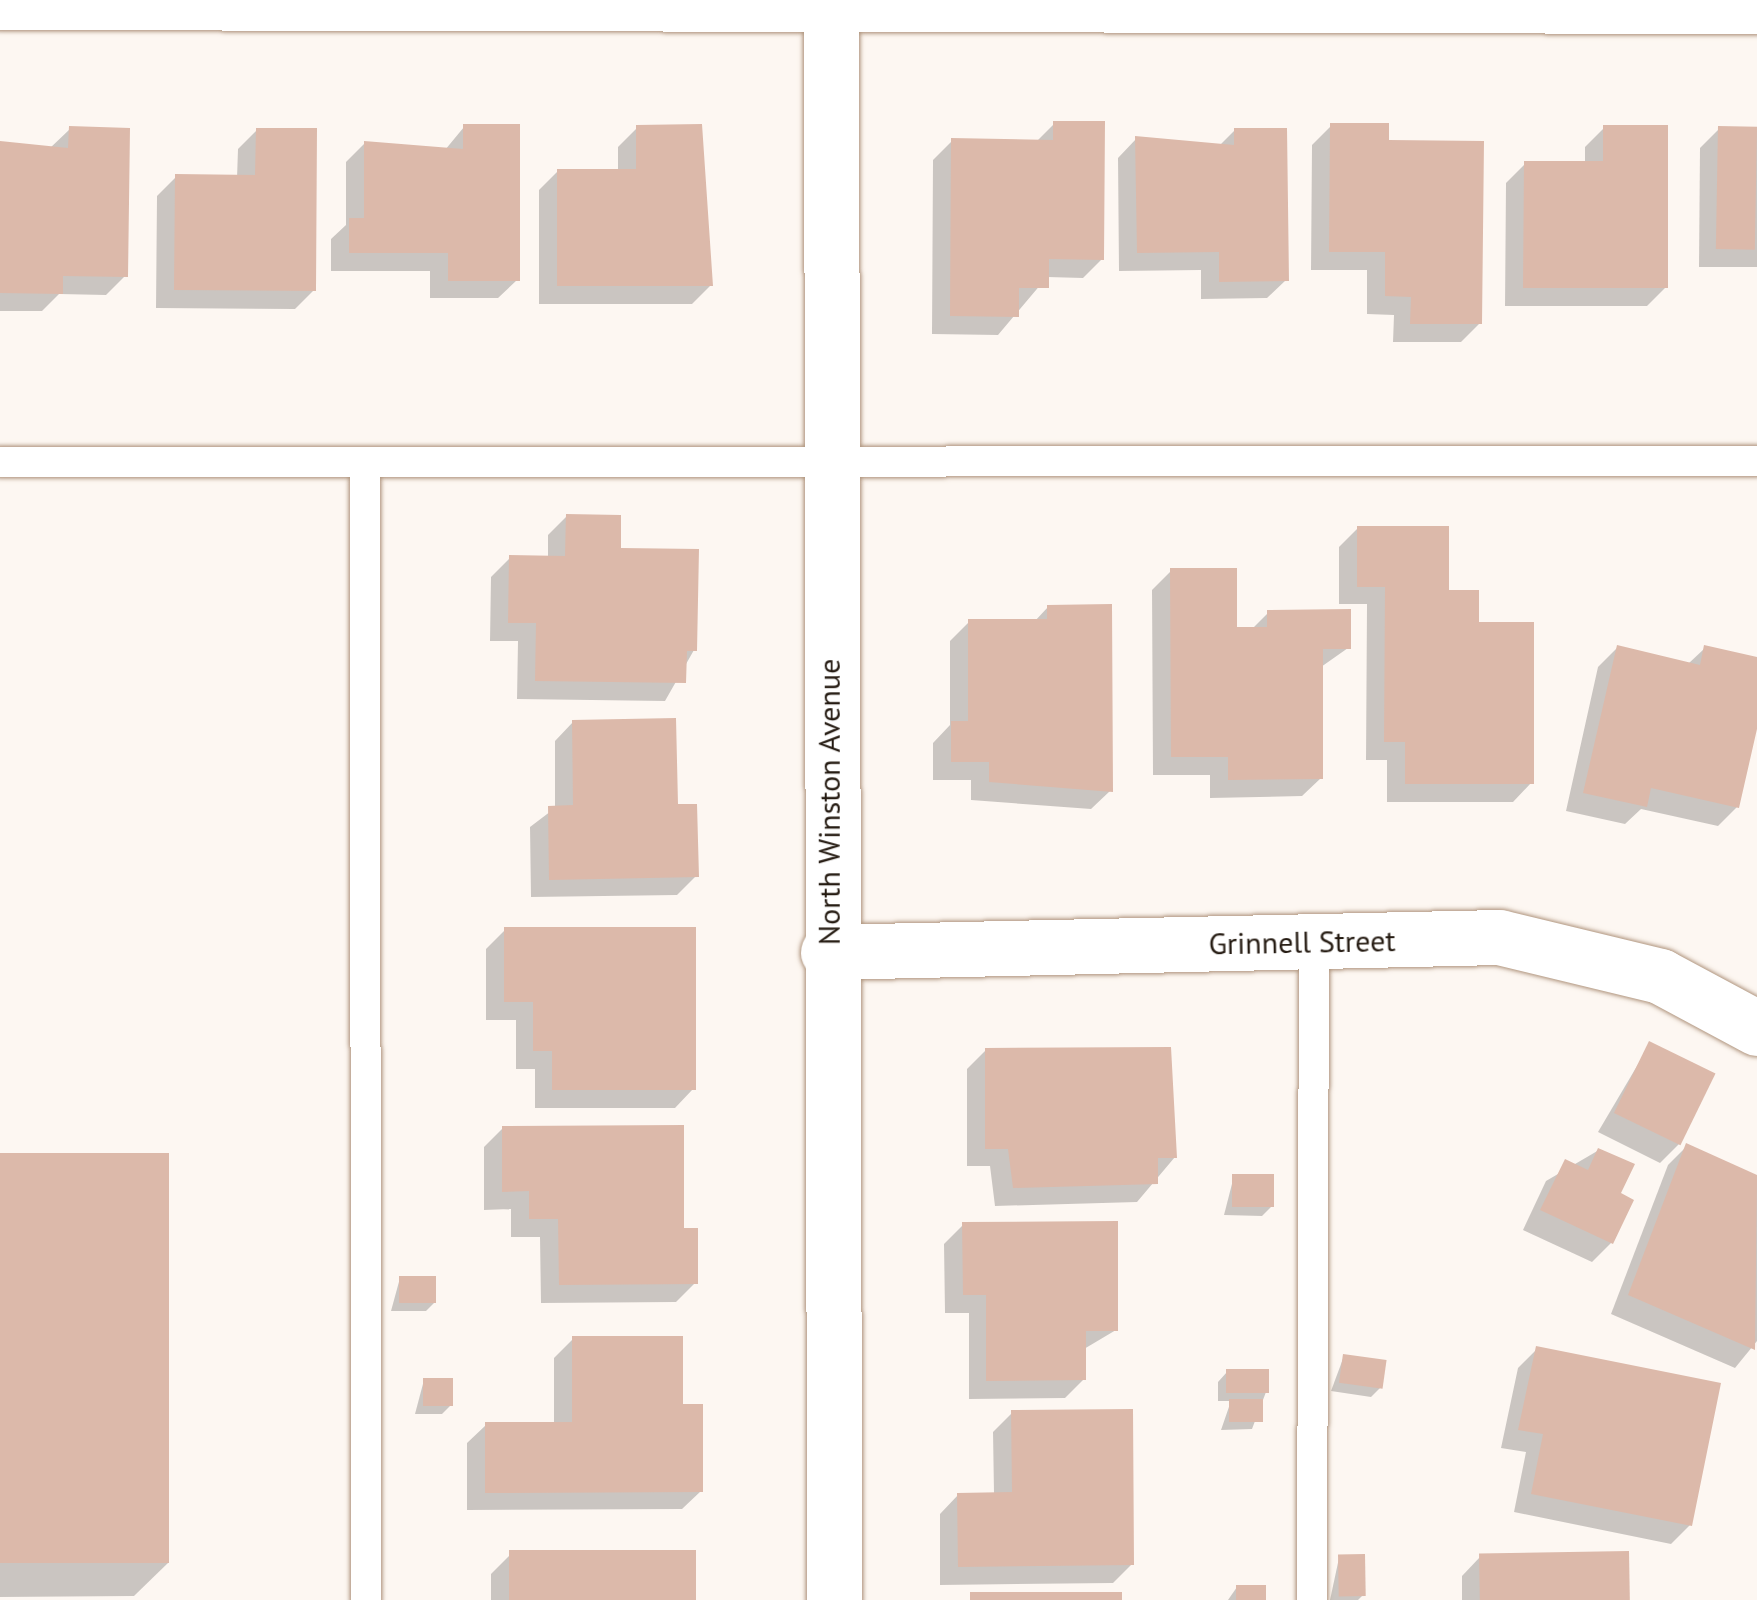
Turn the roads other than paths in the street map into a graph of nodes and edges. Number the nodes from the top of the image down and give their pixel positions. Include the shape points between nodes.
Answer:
1 (0, 2) edge
2 (831, 4) junction
3 (1757, 6) edge
4 (1757, 461) edge
5 (0, 462) edge
6 (364, 462) junction
7 (830, 462) junction
8 (1314, 942) junction
9 (828, 952) junction
10 (1757, 1028) edge
11 (366, 1600) edge
12 (834, 1600) edge
13 (1312, 1600) edge

1 - 2 street
2 - 3 street
2 - 7 street, North Winston Avenue
4 - 7 lane
5 - 6 lane
6 - 7 lane
6 - 11 lane
7 - 9 street, North Winston Avenue
8 - 9 street, Grinnell Street
8 - 10 street, Grinnell Street via 1500,937 1660,976
8 - 13 lane
9 - 12 street, North Winston Avenue

